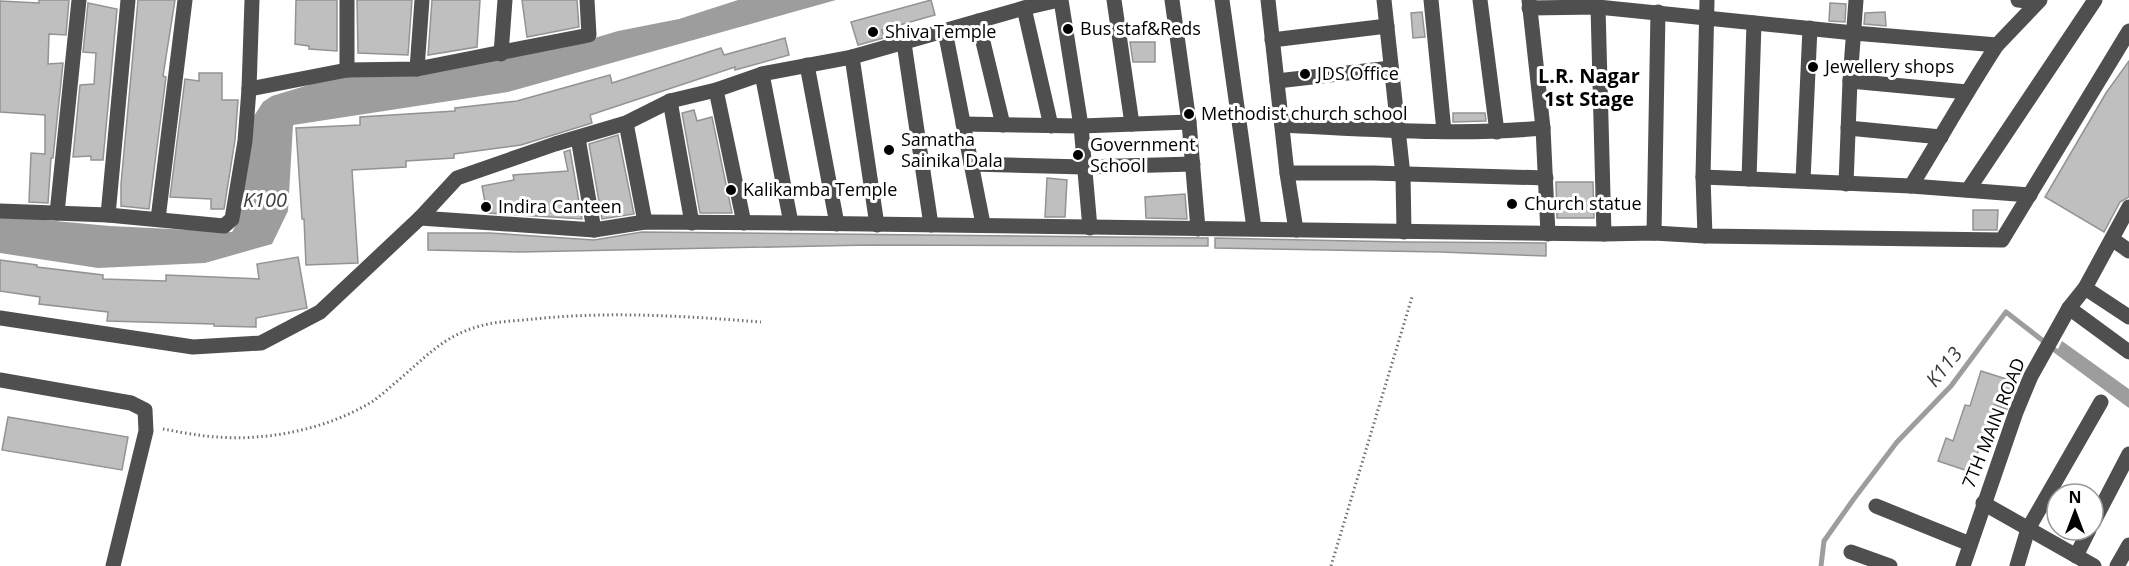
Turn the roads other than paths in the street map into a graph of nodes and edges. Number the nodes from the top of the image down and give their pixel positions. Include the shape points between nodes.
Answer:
1 (80, 0) edge
2 (128, 0) edge
3 (185, 0) edge
4 (252, 0) edge
5 (347, 0) edge
6 (422, 0) edge
7 (505, 0) edge
8 (587, 0) edge
9 (1060, 0) edge
10 (1114, 0) edge
11 (1172, 0) edge
12 (1222, 0) edge
13 (1268, 0) edge
14 (1384, 0) edge
15 (1431, 0) edge
16 (1480, 0) edge
17 (1707, 0) edge
18 (1856, 0) edge
19 (2018, 0) edge
20 (2094, 0) edge
21 (2039, 1) edge
22 (1529, 4) edge
23 (1598, 7) junction
24 (1024, 8) junction
25 (1658, 12) junction
26 (1707, 17) junction
27 (978, 21) junction
28 (1754, 22) junction
29 (1387, 26) junction
30 (1810, 28) junction
31 (945, 30) junction
32 (2129, 31) edge
33 (1854, 33) junction
34 (1272, 40) junction
35 (904, 43) junction
36 (1997, 45) junction
37 (501, 54) junction
38 (852, 57) junction
39 (807, 65) junction
40 (1391, 68) junction
41 (417, 69) junction
42 (347, 70) junction
43 (762, 74) junction
44 (1277, 81) junction
45 (1850, 81) junction
46 (249, 89) junction
47 (716, 90) junction
48 (1967, 92) junction
49 (670, 101) junction
50 (1189, 122) junction
51 (626, 123) junction
52 (963, 124) junction
53 (1132, 124) junction
54 (1004, 125) junction
55 (1282, 125) junction
56 (1051, 126) junction
57 (1081, 126) junction
58 (1543, 128) junction
59 (1848, 128) junction
60 (1399, 130) junction
61 (1444, 131) junction
62 (1497, 132) junction
63 (1941, 137) junction
64 (578, 138) junction
65 (971, 164) junction
66 (1193, 164) junction
67 (1084, 166) junction
68 (1287, 173) junction
69 (1403, 174) junction
70 (1703, 177) junction
71 (1546, 178) junction
72 (1749, 179) junction
73 (1803, 180) junction
74 (1846, 184) junction
75 (1911, 186) junction
76 (1968, 190) junction
77 (2030, 195) junction
78 (2129, 207) edge
79 (0, 211) edge
80 (57, 213) junction
81 (108, 215) junction
82 (420, 218) junction
83 (158, 219) junction
84 (645, 222) junction
85 (692, 222) junction
86 (791, 222) junction
87 (744, 223) junction
88 (837, 224) junction
89 (983, 224) junction
90 (877, 225) junction
91 (931, 225) junction
92 (1090, 228) junction
93 (1254, 228) junction
94 (1198, 229) junction
95 (594, 230) junction
96 (1296, 230) junction
97 (1404, 232) junction
98 (1654, 233) junction
99 (1548, 234) junction
100 (1604, 234) junction
101 (1705, 236) junction
102 (2112, 239) junction
103 (2129, 251) edge
104 (2085, 288) junction
105 (2069, 308) junction
106 (2129, 317) edge
107 (0, 318) edge
108 (2129, 352) edge
109 (0, 380) edge
110 (2101, 402) dead end
111 (2129, 454) edge
112 (2105, 500) edge
113 (1983, 503) junction
114 (1876, 506) dead end
115 (2028, 529) junction
116 (2084, 542) edge
117 (1970, 544) junction
118 (2129, 544) edge
119 (1851, 552) dead end
120 (2076, 556) junction
121 (113, 566) edge
122 (1890, 566) edge
123 (1963, 566) edge
124 (2017, 566) edge
125 (2094, 566) edge
126 (2117, 566) edge

1 - 80 street
2 - 81 street
3 - 83 street
4 - 46 street
5 - 42 street
6 - 41 street
7 - 37 street
8 - 37 street via 589,35
9 - 24 street
9 - 57 street
10 - 53 street
11 - 50 street
12 - 93 street
13 - 34 street
14 - 29 street
15 - 61 street
16 - 62 street
17 - 26 street
18 - 33 street
19 - 21 street
20 - 76 street
21 - 36 street
22 - 23 street
22 - 58 street
23 - 25 street
23 - 100 street
24 - 27 street
24 - 56 street
25 - 26 street
25 - 98 street
26 - 28 street
26 - 70 street
27 - 31 street
27 - 54 street
28 - 30 street
28 - 72 street
29 - 34 street
29 - 40 street
30 - 33 street
30 - 73 street
31 - 35 street
31 - 52 street
32 - 77 street
33 - 36 street
33 - 45 street
34 - 44 street
35 - 38 street
35 - 91 street
36 - 48 street
37 - 41 street
38 - 39 street
38 - 90 street
39 - 43 street
39 - 88 street
40 - 44 street
40 - 60 street
41 - 42 street
42 - 46 street
43 - 47 street
43 - 86 street
44 - 55 street
45 - 48 street
45 - 59 street
46 - 83 street via 232,219 224,226
47 - 49 street
47 - 87 street
48 - 63 street
49 - 51 street
49 - 85 street
50 - 53 street
50 - 66 street
51 - 64 street
51 - 84 street
52 - 54 street
52 - 65 street
53 - 57 street
54 - 56 street
55 - 60 street
55 - 68 street
56 - 57 street
57 - 67 street
58 - 62 street
58 - 71 street
59 - 63 street
59 - 74 street
60 - 61 street
60 - 69 street
61 - 62 street
63 - 75 street
64 - 82 street via 457,178
64 - 95 street
65 - 67 street
65 - 89 street
66 - 67 street
66 - 94 street
67 - 92 street
68 - 69 street
68 - 96 street
69 - 71 street
69 - 97 street
70 - 72 street
70 - 101 street
71 - 99 street
72 - 73 street
73 - 74 street
74 - 75 street
75 - 76 street
76 - 77 street
77 - 101 street via 2002,240
78 - 102 street, 7TH MAIN ROAD
79 - 80 street
80 - 81 street
81 - 83 street
82 - 95 street
82 - 107 street via 320,312 261,343 193,347
84 - 85 street
84 - 95 street
85 - 87 street
86 - 87 street
86 - 88 street
88 - 90 street
89 - 91 street
89 - 92 street
90 - 91 street
92 - 94 street
93 - 94 street
93 - 96 street
96 - 97 street
97 - 99 street
98 - 100 street
98 - 101 street
99 - 100 street
102 - 103 street
102 - 104 street, 7TH MAIN ROAD
104 - 105 street, 7TH MAIN ROAD
104 - 106 street
105 - 108 street
105 - 113 street, 7TH MAIN ROAD via 2016,412
109 - 121 street via 130,403 145,410 146,426
110 - 115 street
111 - 112 street
113 - 115 street
113 - 117 street, 7TH MAIN ROAD
114 - 117 street
115 - 120 street
115 - 124 street
116 - 120 street
117 - 123 street, 7TH MAIN ROAD
118 - 126 street
119 - 122 street
120 - 125 street

